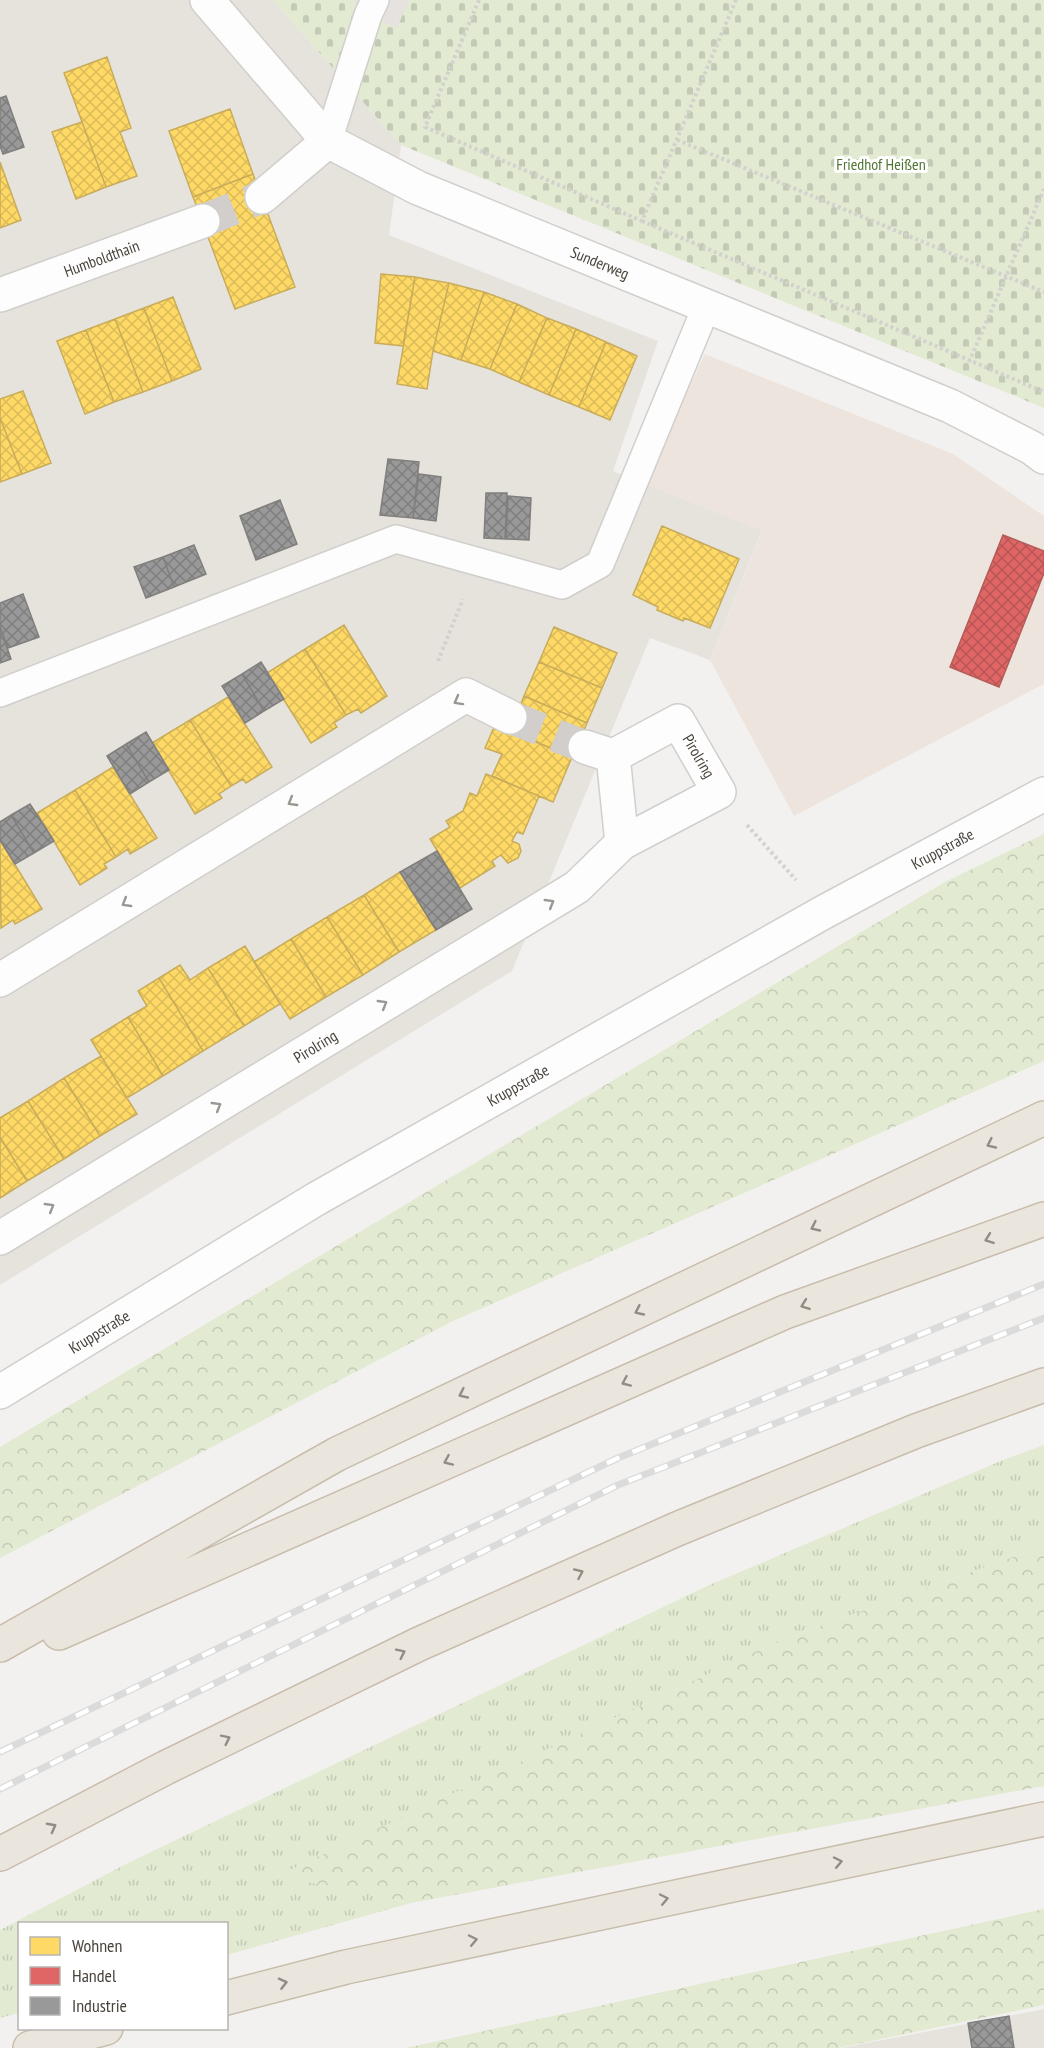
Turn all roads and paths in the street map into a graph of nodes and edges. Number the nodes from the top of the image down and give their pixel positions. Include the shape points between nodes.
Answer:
1 (207, 0) edge
2 (375, 0) edge
3 (479, 0) edge
4 (736, 0) edge
5 (677, 140) junction
6 (328, 141) junction
7 (1044, 189) edge
8 (262, 197) tunnel mouth
9 (203, 221) tunnel mouth
10 (642, 221) junction
11 (1007, 276) junction
12 (1044, 292) edge
13 (0, 295) edge
14 (707, 305) junction
15 (969, 361) junction
16 (1044, 393) edge
17 (950, 406) junction
18 (1044, 457) edge
19 (478, 562) junction
20 (0, 693) edge
21 (437, 713) junction
22 (510, 717) tunnel mouth
23 (719, 792) junction
24 (1044, 794) edge
25 (622, 843) junction
26 (824, 912) junction
27 (0, 980) edge
28 (1044, 1118) edge
29 (1044, 1220) edge
30 (0, 1238) edge
31 (1044, 1384) edge
32 (0, 1392) edge
33 (0, 1645) edge
34 (0, 1659) edge
35 (1044, 1819) edge
36 (0, 1854) edge
37 (228, 1997) edge
38 (98, 2030) edge
39 (30, 2048) edge

1 - 6 street, Sunderweg
2 - 6 lane
3 - 10 path via 425,127
4 - 5 path
5 - 10 path
5 - 11 path
6 - 8 street
6 - 14 street, Sunderweg via 418,188
7 - 11 path
9 - 13 street, Humboldthain
10 - 15 path
11 - 12 path
11 - 15 path
14 - 17 street, Sunderweg
14 - 19 lane via 600,564 562,585
15 - 16 path
15 - 17 path
17 - 18 street, Sunderweg
19 - 20 lane via 396,539
19 - 21 path via 434,671
22 -> 21 street via 466,695
21 -> 27 street
23 - 25 street, Pirolring
23 - 25 street, Pirolring via 678,720 599,752
23 - 26 path
24 - 26 street, Kruppstraße
30 -> 25 street, Pirolring via 576,887
26 - 32 street, Kruppstraße via 316,1199
28 -> 33 highway via 337,1454
29 -> 34 highway via 785,1312
36 -> 31 highway via 419,1644 688,1525 916,1431
37 -> 35 highway via 345,1967
38 - 39 highway

